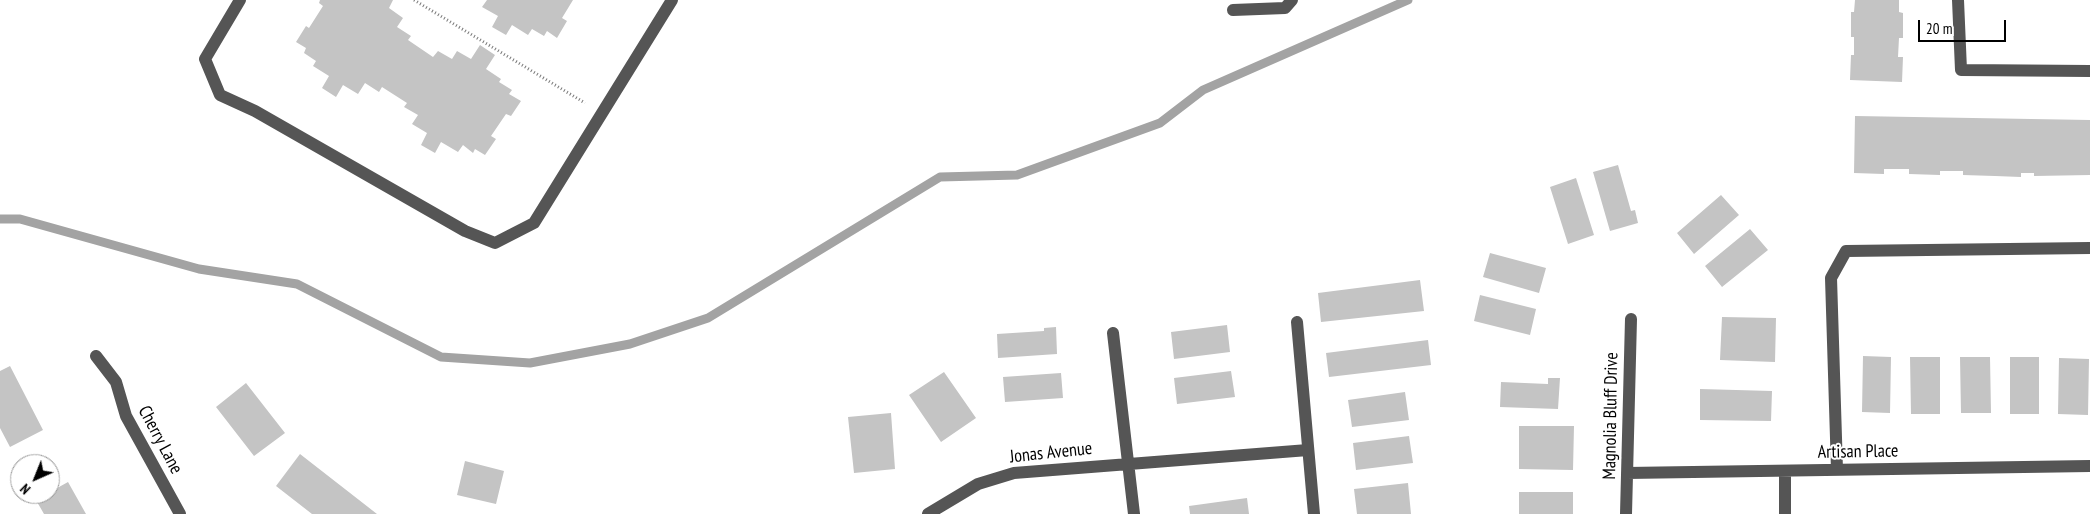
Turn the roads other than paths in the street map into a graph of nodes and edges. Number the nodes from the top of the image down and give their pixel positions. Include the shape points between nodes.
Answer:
1 (240, 0) edge
2 (672, 0) edge
3 (1292, 0) edge
4 (1958, 0) edge
5 (1233, 10) dead end
6 (2090, 71) edge
7 (2090, 248) edge
8 (1631, 319) dead end
9 (1297, 322) dead end
10 (1113, 333) dead end
11 (96, 356) dead end
12 (1308, 450) junction
13 (1128, 464) junction
14 (2090, 466) edge
15 (1837, 470) junction
16 (1785, 471) junction
17 (1627, 473) junction
18 (180, 514) edge
19 (928, 514) edge
20 (1134, 514) edge
21 (1314, 514) edge
22 (1626, 514) edge
23 (1785, 514) edge

1 - 2 street via 205,59 220,96 465,231 495,243 534,223
3 - 5 street via 1285,8
4 - 6 street via 1961,70
7 - 15 street via 1846,251 1832,278
8 - 17 street, Magnolia Bluff Drive
9 - 12 street
10 - 13 street
11 - 18 street, Cherry Lane via 116,382 126,416
12 - 13 street, Jonas Avenue
12 - 21 street
13 - 19 street, Jonas Avenue via 1014,473 978,484
13 - 20 street
14 - 15 street, Artisan Place
15 - 16 street, Artisan Place
16 - 17 street, Artisan Place
16 - 23 street
17 - 22 street, Magnolia Bluff Drive

